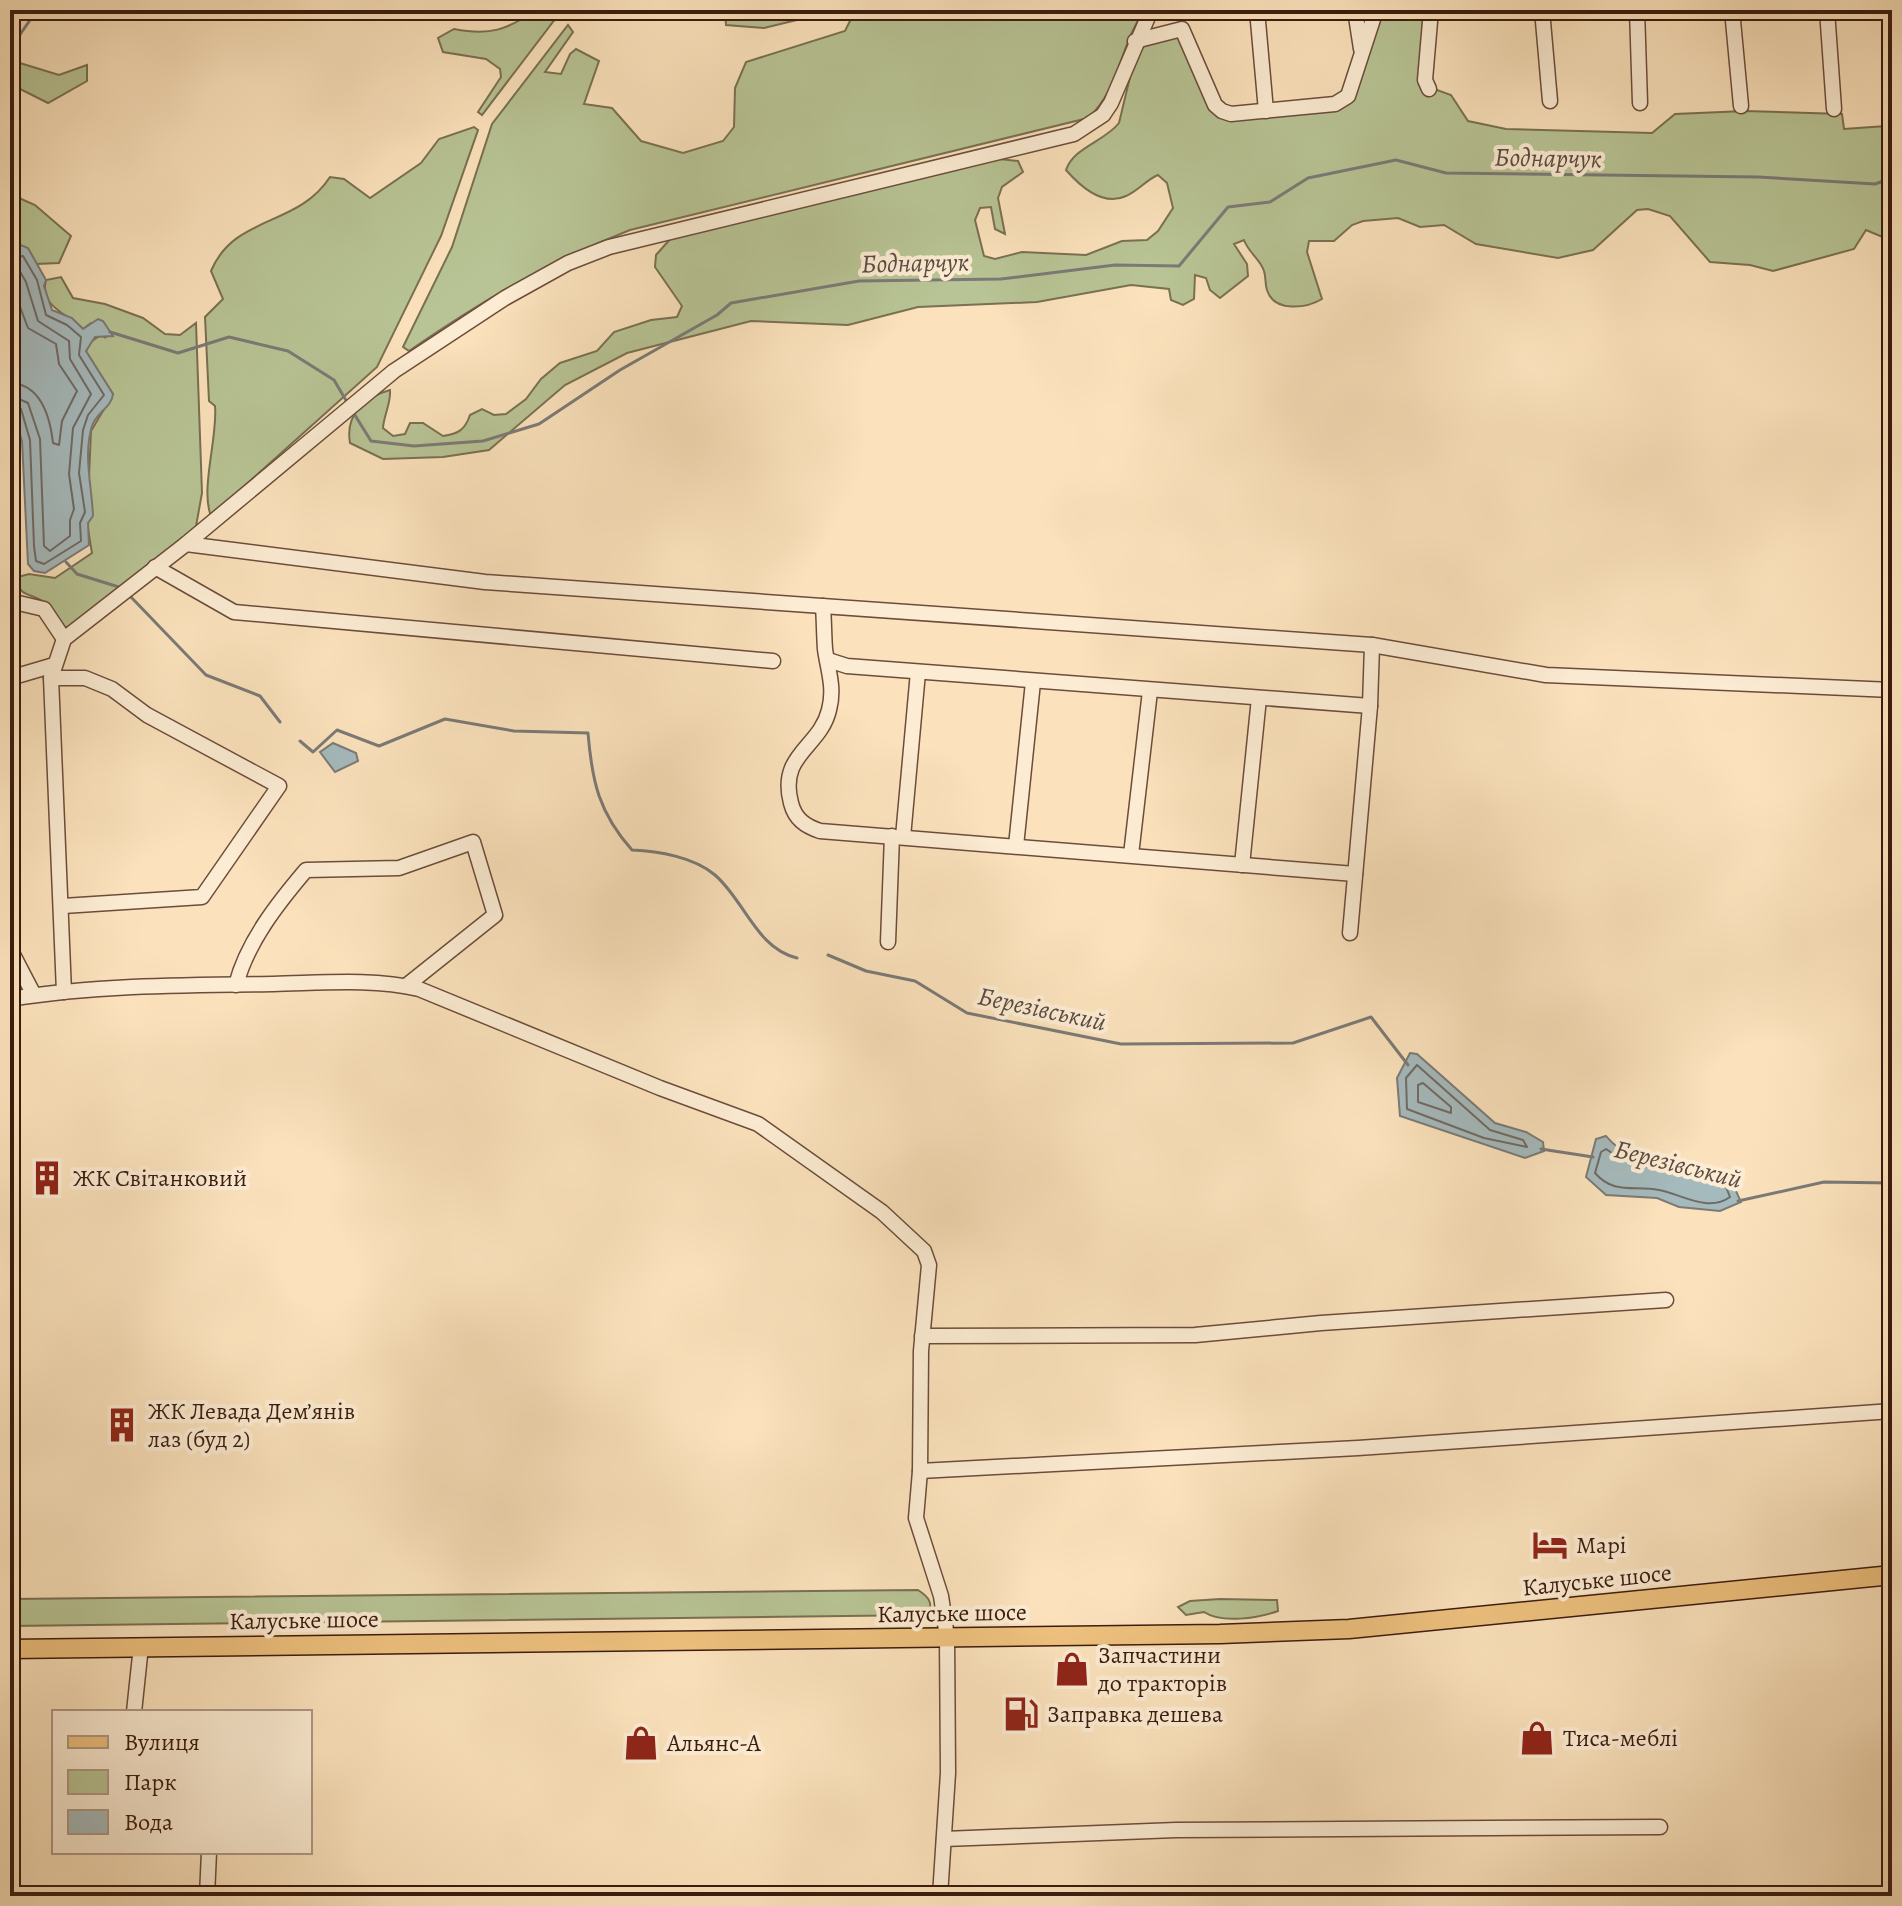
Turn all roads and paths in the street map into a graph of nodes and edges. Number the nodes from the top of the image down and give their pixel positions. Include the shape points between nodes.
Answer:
1 (1151, 10) edge
2 (1257, 10) edge
3 (1355, 10) edge
4 (1376, 10) edge
5 (1431, 10) edge
6 (1542, 10) edge
7 (1637, 10) edge
8 (1732, 10) edge
9 (1827, 10) edge
10 (1135, 41) junction
11 (1361, 52) junction
12 (1429, 89) dead end
13 (1550, 101) dead end
14 (1640, 103) dead end
15 (1741, 106) dead end
16 (1834, 109) dead end
17 (1266, 111) junction
18 (10, 478) edge
19 (186, 544) junction
20 (155, 567) junction
21 (10, 568) edge
22 (10, 575) edge
23 (11, 601) edge
24 (823, 606) junction
25 (64, 639) junction
26 (1372, 645) junction
27 (828, 660) junction
28 (773, 661) dead end
29 (52, 672) junction
30 (918, 672) junction
31 (10, 678) edge
32 (1033, 682) junction
33 (1892, 690) edge
34 (1150, 691) junction
35 (1259, 698) junction
36 (1370, 706) junction
37 (898, 837) junction
38 (1016, 846) junction
39 (1131, 855) junction
40 (1242, 865) junction
41 (1355, 874) junction
42 (63, 906) junction
43 (1350, 933) dead end
44 (888, 942) dead end
45 (10, 949) edge
46 (236, 985) junction
47 (406, 986) junction
48 (64, 992) junction
49 (34, 995) junction
50 (10, 999) edge
51 (1666, 1300) dead end
52 (922, 1336) junction
53 (1892, 1411) edge
54 (920, 1471) junction
55 (1892, 1575) edge
56 (947, 1637) junction
57 (141, 1646) junction
58 (10, 1649) edge
59 (134, 1710) edge
60 (1660, 1827) dead end
61 (944, 1839) junction
62 (209, 1854) edge
63 (207, 1896) edge
64 (940, 1896) edge

1 - 10 street
2 - 17 street
3 - 11 street
4 - 11 street
5 - 12 street via 1425,80
6 - 13 street
7 - 14 street
8 - 15 street
9 - 16 street
10 - 17 street via 1182,29 1215,105 1231,114
10 - 19 street via 1111,103 1103,115 1074,134 609,247 568,263 505,298 350,406
11 - 17 street via 1343,101
18 - 21 street
19 - 20 street
19 - 24 street via 485,582
20 - 25 street
20 - 28 street via 234,612
22 - 23 street
23 - 25 street via 44,609
24 - 26 street
24 - 27 street
25 - 29 street
26 - 33 street via 1546,675
26 - 36 street
27 - 30 street
27 - 37 street via 833,679 829,713 788,775 791,806 796,817 820,831
29 - 31 street
29 - 42 street
29 - 42 street via 112,689 147,715 279,786 202,897
30 - 32 street
30 - 37 street
32 - 34 street
32 - 38 street
34 - 35 street
34 - 39 street
35 - 36 street
35 - 40 street
36 - 41 street
37 - 38 street
37 - 44 street
38 - 39 street
39 - 40 street
40 - 41 street
41 - 43 street
42 - 48 street
45 - 49 street
46 - 47 street
46 - 47 street via 279,901 306,870 399,868 473,842 495,915
46 - 48 street
47 - 52 street via 758,1124 882,1212 924,1251 929,1265
48 - 49 street
49 - 50 street
51 - 52 street via 1195,1335
52 - 54 street
53 - 54 street via 1358,1448
54 - 56 street via 916,1518 941,1596
55 - 56 main road, Калуське шосе via 1349,1629
56 - 57 main road, Калуське шосе
56 - 61 street
57 - 58 main road, Калуське шосе
57 - 59 street
60 - 61 street via 1176,1830
61 - 64 street
62 - 63 street

